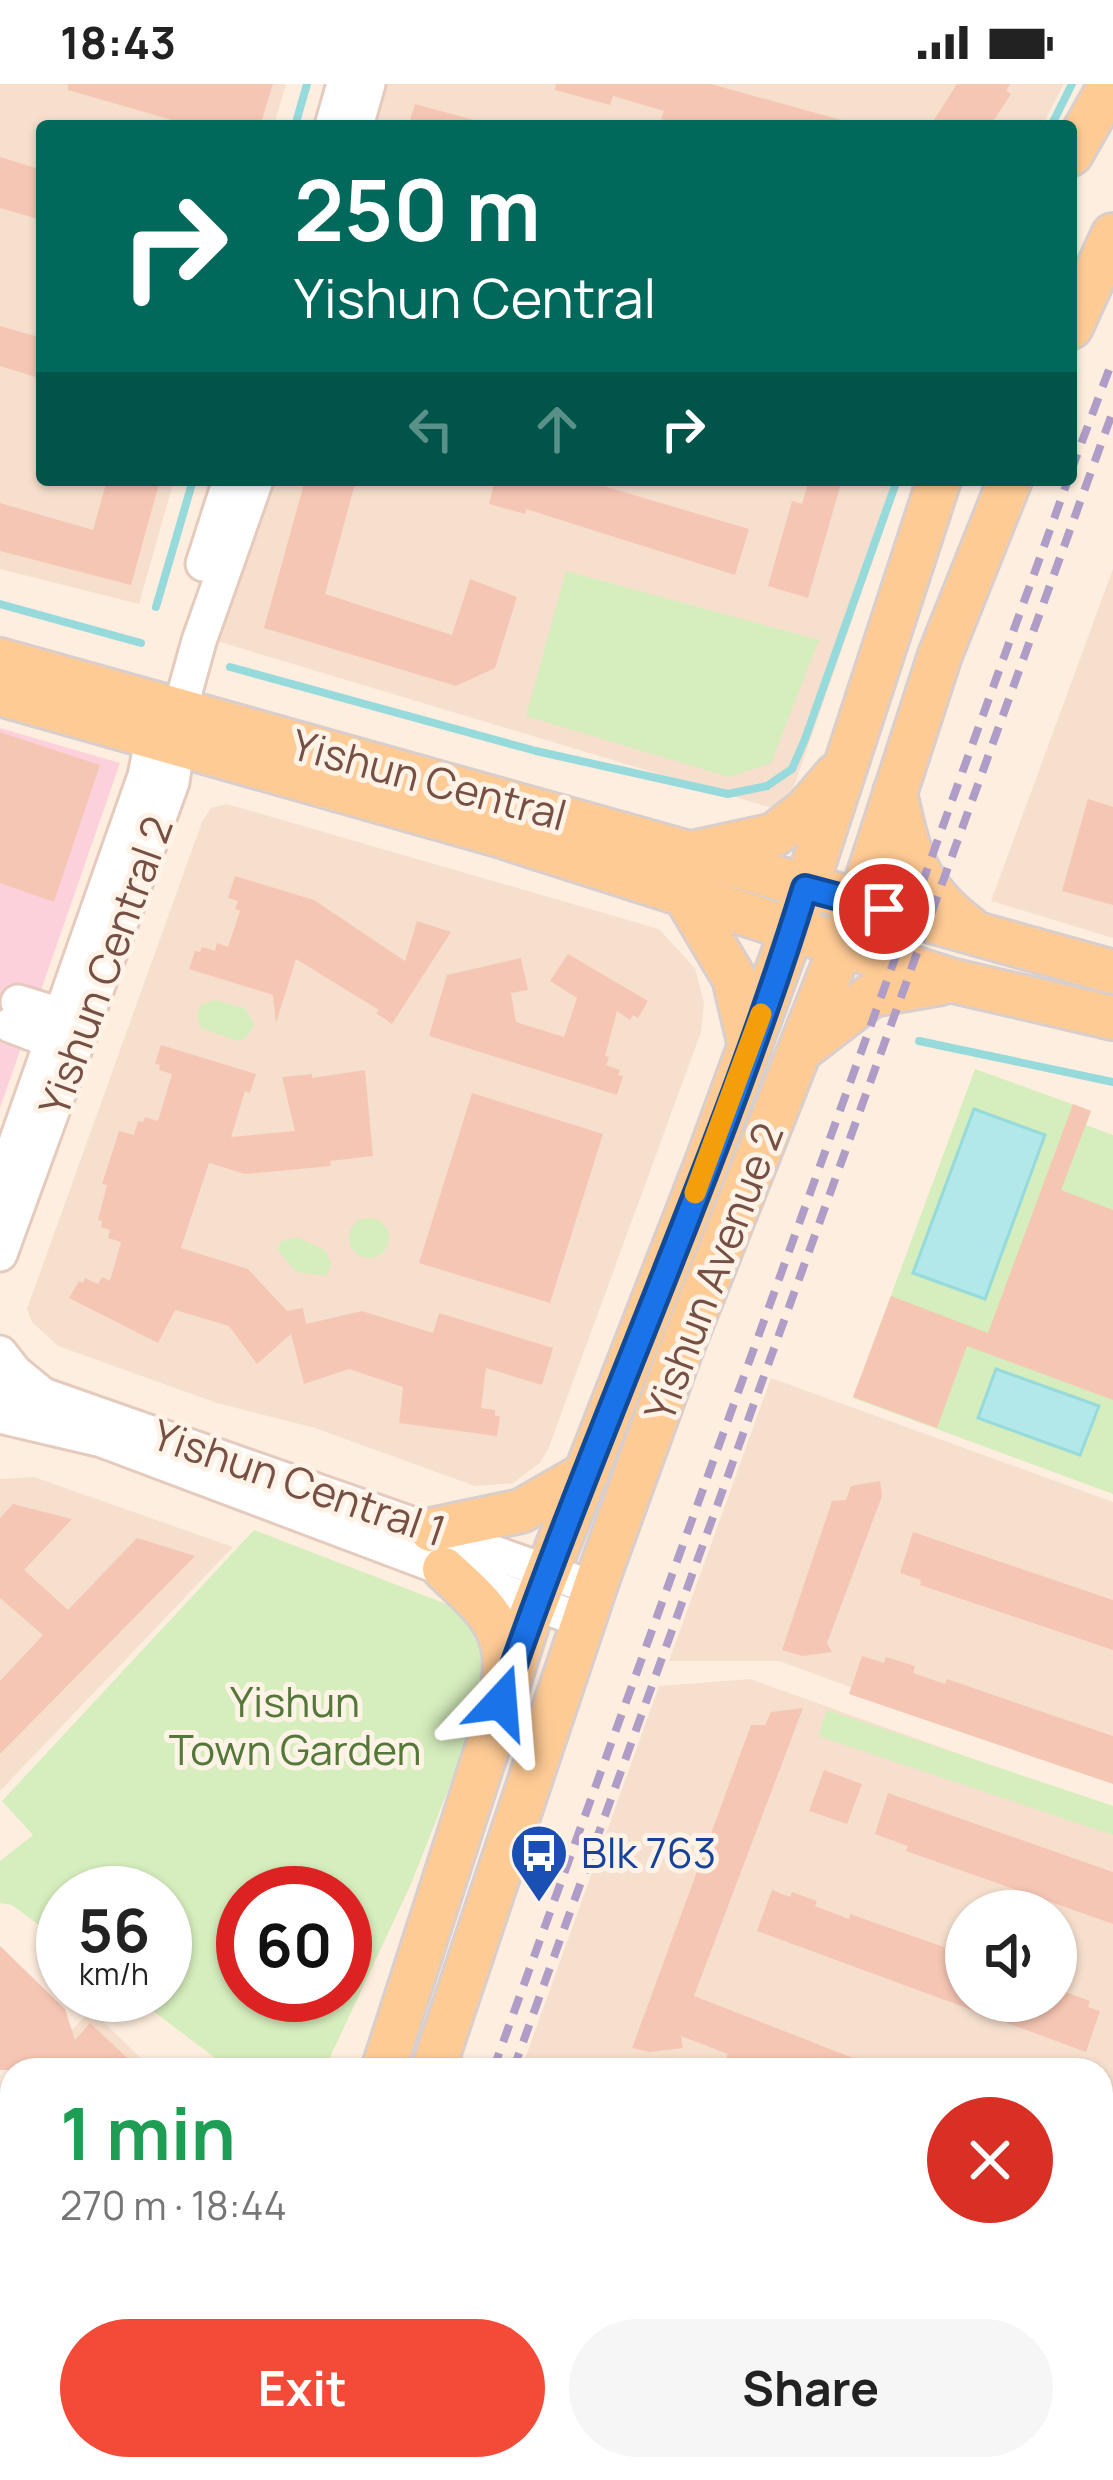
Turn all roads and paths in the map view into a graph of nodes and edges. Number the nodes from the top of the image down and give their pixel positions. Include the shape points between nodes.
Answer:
1 (344, 84) edge
2 (368, 84) edge
3 (1111, 84) edge
4 (334, 120) edge
5 (358, 120) edge
6 (1077, 144) edge
7 (1113, 235) edge
8 (1077, 314) edge
9 (228, 486) edge
10 (254, 486) edge
11 (937, 486) edge
12 (1008, 486) edge
13 (0, 660) edge
14 (176, 689) junction
15 (0, 694) edge
16 (844, 765) junction
17 (895, 790) junction
18 (689, 872) junction
19 (805, 888) junction
20 (859, 902) junction
21 (792, 930) junction
22 (976, 932) junction
23 (842, 947) junction
24 (1113, 972) edge
25 (954, 981) junction
26 (14, 1013) dead end
27 (1113, 1018) edge
28 (69, 1033) junction
29 (750, 1046) junction
30 (803, 1048) junction
31 (0, 1188) edge
32 (0, 1254) edge
33 (0, 1353) edge
34 (0, 1391) edge
35 (43, 1395) junction
36 (0, 1416) edge
37 (587, 1473) junction
38 (437, 1549) junction
39 (541, 1588) junction
40 (589, 1605) junction
41 (501, 1702) junction
42 (387, 2058) edge
43 (437, 2058) edge

1 - 4 street
2 - 5 street
3 - 6 main road
7 - 8 main road
9 - 14 street
10 - 14 street
11 - 16 main road, Yishun Avenue 2
12 - 17 main road, Yishun Avenue 2
13 - 14 main road, Yishun Central
14 - 15 main road, Yishun Central
14 - 18 main road, Yishun Central
14 - 28 street, Yishun Central 2 via 172,782
16 - 18 main road via 774,835
16 - 19 main road, Yishun Avenue 2
17 - 20 main road, Yishun Avenue 2
17 - 22 main road via 920,878
18 - 19 main road, Yishun Central
18 - 21 main road, Yishun Central
18 - 29 main road via 734,978
19 - 20 main road, Yishun Central
19 - 21 main road, Yishun Avenue 2
20 - 22 main road, Yishun Central
20 - 23 main road, Yishun Avenue 2
21 - 23 main road, Yishun Central
21 - 29 main road, Yishun Avenue 2
22 - 24 main road, Yishun Central
23 - 25 main road, Yishun Central
23 - 30 main road, Yishun Avenue 2
25 - 27 main road, Yishun Central
25 - 30 main road via 872,995
26 - 28 street
28 - 31 street, Yishun Central 2
28 - 32 street, Yishun Central 2
29 - 37 main road, Yishun Avenue 2
30 - 40 main road, Yishun Avenue 2
33 - 35 street
34 - 35 street, Yishun Central 1
35 - 38 street, Yishun Central 1
36 - 38 street, Yishun Central 1 via 50,1424
37 - 38 main road
37 - 39 main road, Yishun Avenue 2
38 - 39 street, Yishun Central 1
38 - 41 main road via 501,1632
39 - 40 street, Yishun Central 1
39 - 41 main road, Yishun Avenue 2
40 - 43 main road, Yishun Avenue 2
41 - 42 main road, Yishun Avenue 2

